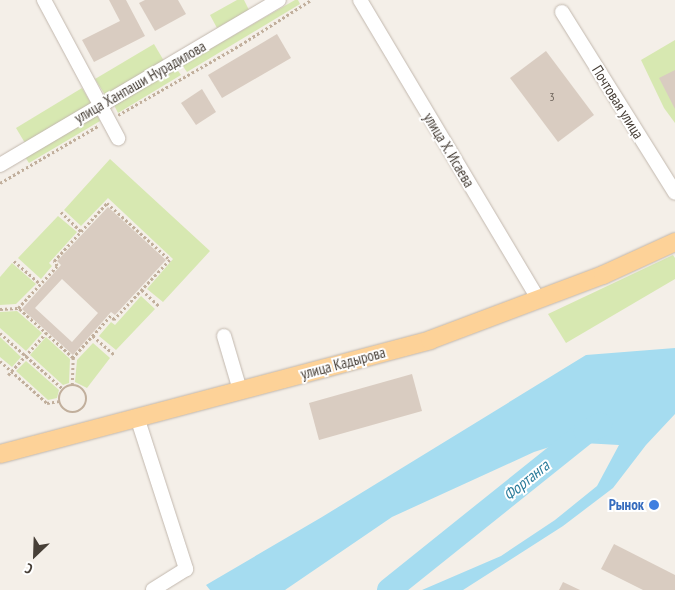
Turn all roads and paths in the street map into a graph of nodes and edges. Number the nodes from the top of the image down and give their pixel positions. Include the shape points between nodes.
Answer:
1 (44, 0) edge
2 (280, 0) edge
3 (311, 0) edge
4 (360, 0) edge
5 (562, 12) dead end
6 (100, 105) junction
7 (108, 121) junction
8 (118, 138) dead end
9 (0, 165) edge
10 (0, 183) edge
11 (675, 193) edge
12 (61, 212) dead end
13 (81, 232) junction
14 (675, 242) edge
15 (14, 261) dead end
16 (40, 284) junction
17 (142, 290) junction
18 (539, 300) junction
19 (159, 306) dead end
20 (0, 308) edge
21 (18, 308) junction
22 (0, 333) edge
23 (46, 333) junction
24 (93, 336) junction
25 (224, 336) dead end
26 (114, 354) dead end
27 (26, 356) junction
28 (73, 358) junction
29 (0, 361) edge
30 (12, 372) junction
31 (8, 375) dead end
32 (72, 385) junction
33 (63, 389) junction
34 (240, 390) junction
35 (59, 401) junction
36 (137, 417) junction
37 (0, 454) edge
38 (153, 590) edge

1 - 6 street
2 - 6 street, улица Ханпаши Нурадилова
3 - 7 path
4 - 18 street, улица Х. Исаева
5 - 11 street, Почтовая улица
6 - 7 street
6 - 9 street, улица Ханпаши Нурадилова
7 - 8 street
7 - 10 path
12 - 13 path
13 - 16 path via 54,261 57,266
13 - 17 path via 107,203 170,260
14 - 18 main road, улица Кадырова
15 - 16 path
16 - 21 path
17 - 19 path
17 - 24 path via 114,320 111,316
18 - 34 main road, улица Кадырова via 430,340
20 - 21 path
21 - 23 path
22 - 27 path
23 - 27 path
23 - 28 path
24 - 26 path
24 - 28 path
25 - 34 street
27 - 30 path
27 - 33 path
28 - 32 path
29 - 30 path
30 - 31 path
30 - 35 path via 47,403
32 - 33 path
32 - 35 path via 80,387 86,394 84,406 72,412 64,409
33 - 35 path
34 - 36 main road, улица Кадырова
36 - 37 main road, улица Кадырова
36 - 38 street via 186,569

